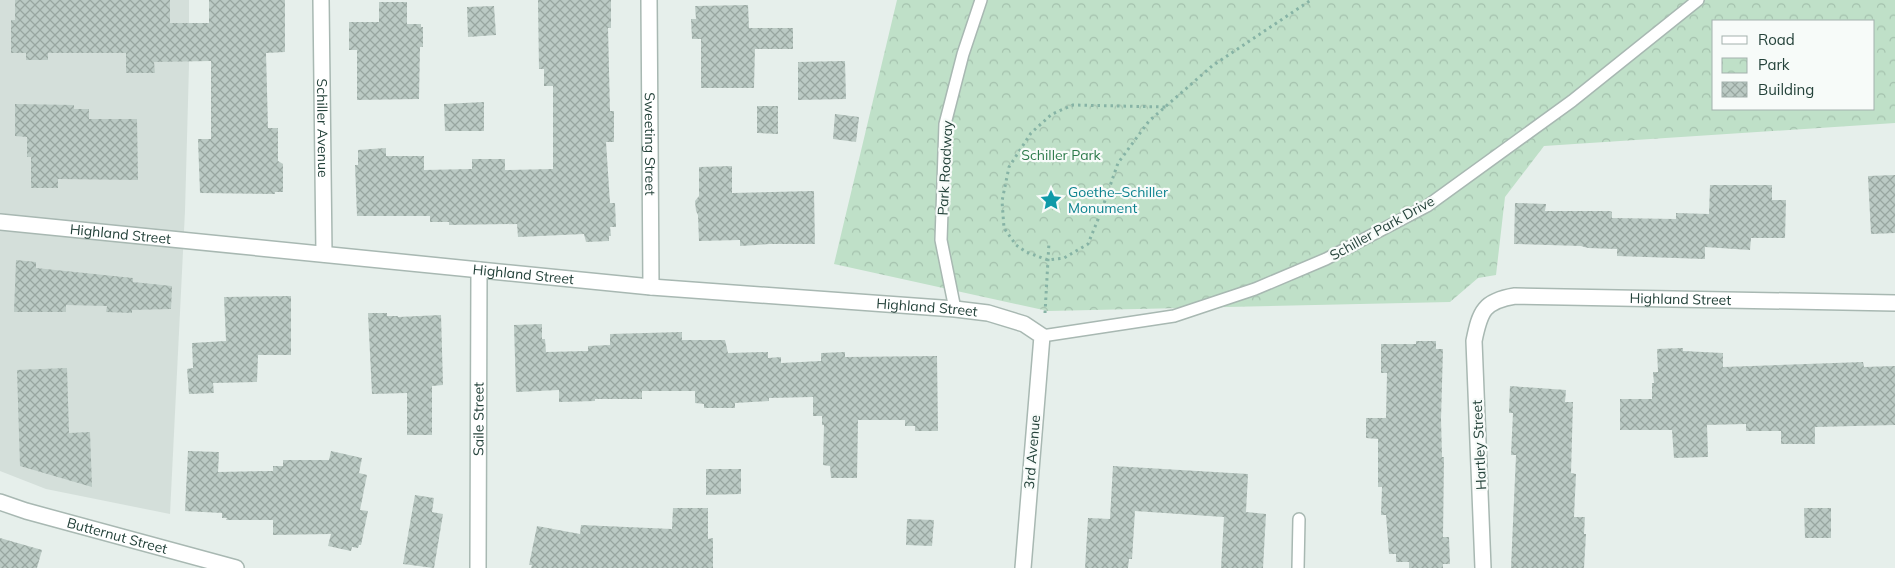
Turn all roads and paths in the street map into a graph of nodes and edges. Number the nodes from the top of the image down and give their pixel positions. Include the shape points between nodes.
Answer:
1 (321, 0) edge
2 (649, 0) edge
3 (981, 0) edge
4 (1311, 0) edge
5 (1698, 0) edge
6 (1165, 107) junction
7 (0, 222) edge
8 (1049, 242) dead end
9 (324, 254) junction
10 (1048, 260) junction
11 (479, 270) junction
12 (651, 287) junction
13 (1895, 303) edge
14 (955, 309) junction
15 (1044, 316) dead end
16 (1478, 322) joint
17 (1042, 336) junction
18 (0, 502) edge
19 (1299, 519) dead end
20 (236, 568) edge
21 (478, 568) edge
22 (1023, 568) edge
23 (1298, 568) edge
24 (1483, 568) edge

1 - 9 street, Schiller Avenue
2 - 12 street, Sweeting Street
3 - 14 lane, Park Roadway via 945,124 941,240
4 - 6 path via 1212,66
5 - 17 lane, Schiller Park Drive via 1572,101 1427,206 1326,259 1255,289 1174,316
6 - 10 path via 1149,121 1118,163 1088,244 1064,258
6 - 10 path via 1073,105 1052,114 1031,133 1009,167 1002,201 1004,228 1016,245
7 - 9 street, Highland Street
8 - 10 path
9 - 11 street, Highland Street
10 - 15 path
11 - 12 street, Highland Street
11 - 21 street, Saile Street
12 - 14 street, Highland Street
13 - 16 street, Highland Street via 1515,296 1496,299 1482,312
14 - 17 street, Highland Street via 988,313 1024,324
16 - 24 street, Hartley Street via 1474,341
17 - 22 street, 3rd Avenue
18 - 20 street, Butternut Street
19 - 23 lane

